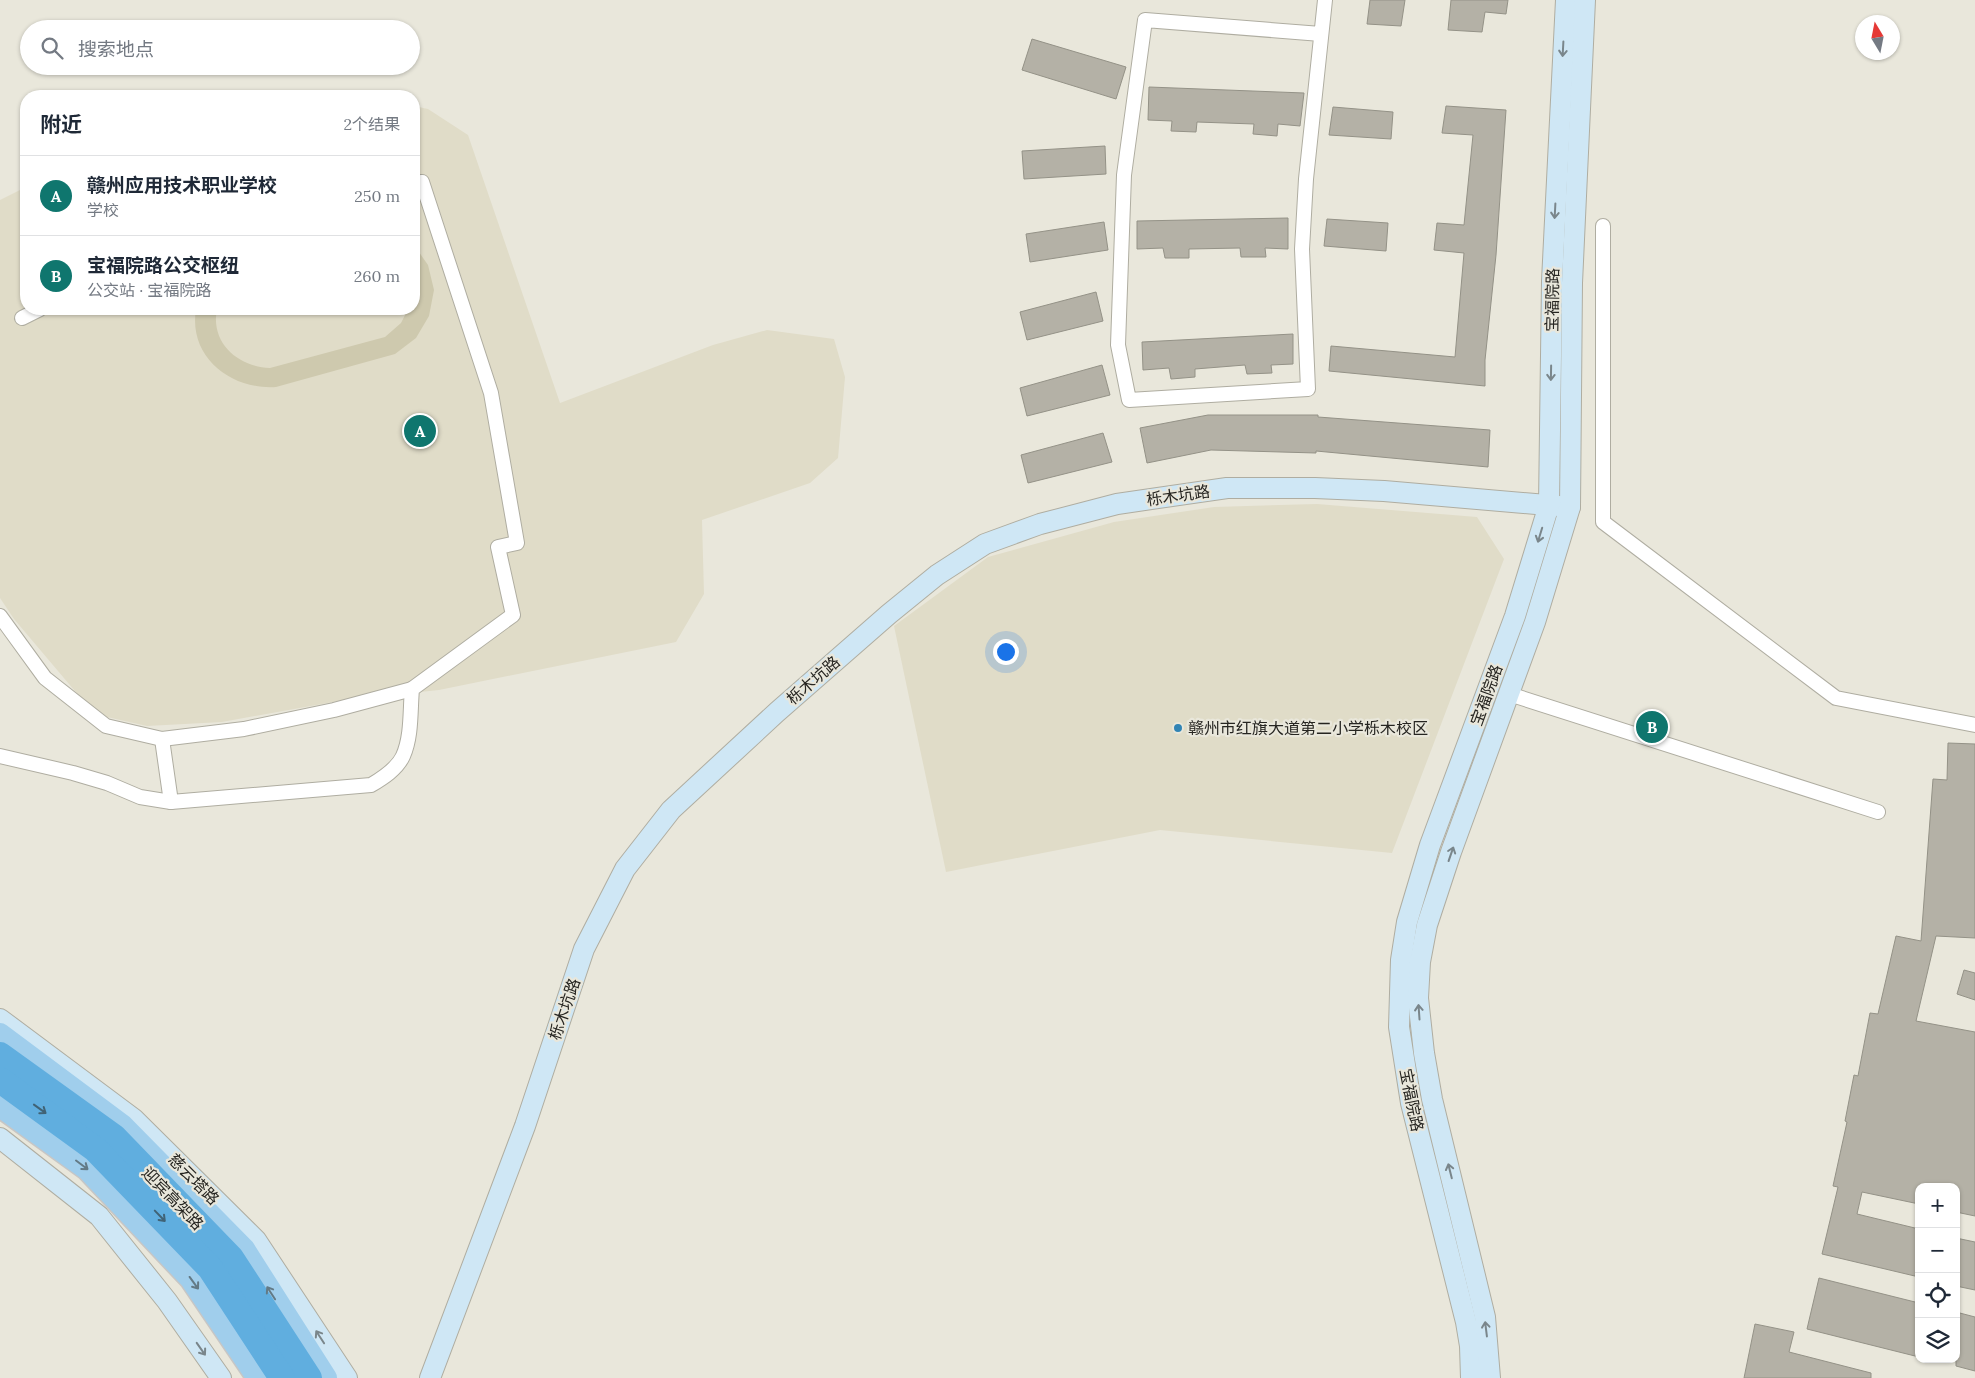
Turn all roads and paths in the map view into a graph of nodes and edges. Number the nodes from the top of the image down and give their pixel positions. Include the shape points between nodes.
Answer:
1 (1325, 0) edge
2 (1566, 0) edge
3 (1585, 0) edge
4 (1321, 34) junction
5 (420, 182) edge
6 (1603, 226) dead end
7 (28, 315) edge
8 (22, 318) dead end
9 (1549, 505) junction
10 (1570, 507) junction
11 (0, 616) edge
12 (1489, 686) junction
13 (412, 689) junction
14 (1509, 694) junction
15 (1975, 726) edge
16 (162, 739) junction
17 (0, 756) edge
18 (171, 802) junction
19 (1878, 812) dead end
20 (0, 1019) edge
21 (0, 1034) edge
22 (0, 1055) edge
23 (0, 1080) edge
24 (0, 1106) edge
25 (0, 1138) edge
26 (221, 1378) edge
27 (258, 1378) edge
28 (282, 1378) edge
29 (309, 1378) edge
30 (326, 1378) edge
31 (347, 1378) edge
32 (430, 1378) edge
33 (1471, 1378) edge
34 (1490, 1378) edge

1 - 4 street
2 -> 9 main road, 宝福院路 via 1552,281
3 - 10 main road, 宝福院路 via 1572,283
4 - 4 street via 1302,249 1308,389 1129,400 1118,345 1124,174 1146,20
5 - 13 street via 491,393 517,543 498,547 513,615
6 - 15 street via 1603,522 1836,698
7 - 8 street
9 - 10 main road, 栎木坑路
9 -> 12 main road, 宝福院路 via 1515,616
9 - 32 main road, 栎木坑路 via 1384,491 1227,488 1117,504 1040,524 986,544 937,575 685,796 626,869 584,949 525,1126
10 - 14 main road, 宝福院路
11 - 16 street via 45,678 106,726
12 - 14 main road
12 - 33 main road, 宝福院路 via 1430,845 1407,922 1399,998 1399,1027 1410,1103 1466,1322
13 - 16 street via 253,727
13 - 18 street via 403,756 389,774 372,785
14 - 19 street
34 -> 14 main road, 宝福院路 via 1485,1317 1432,1099 1418,998 1420,962 1428,926 1451,852
16 - 18 street
17 - 18 street via 73,772 140,797
31 -> 20 main road, 慈云塔路 via 256,1240 134,1119
30 -> 21 main road, 慈云塔路 via 244,1249 122,1125
22 - 29 highway, 迎宾高架路 via 114,1137 230,1258
23 -> 28 highway, 迎宾高架路 via 95,1149 210,1268
24 -> 27 main road via 88,1169 191,1279
25 -> 26 main road via 99,1216 167,1301

